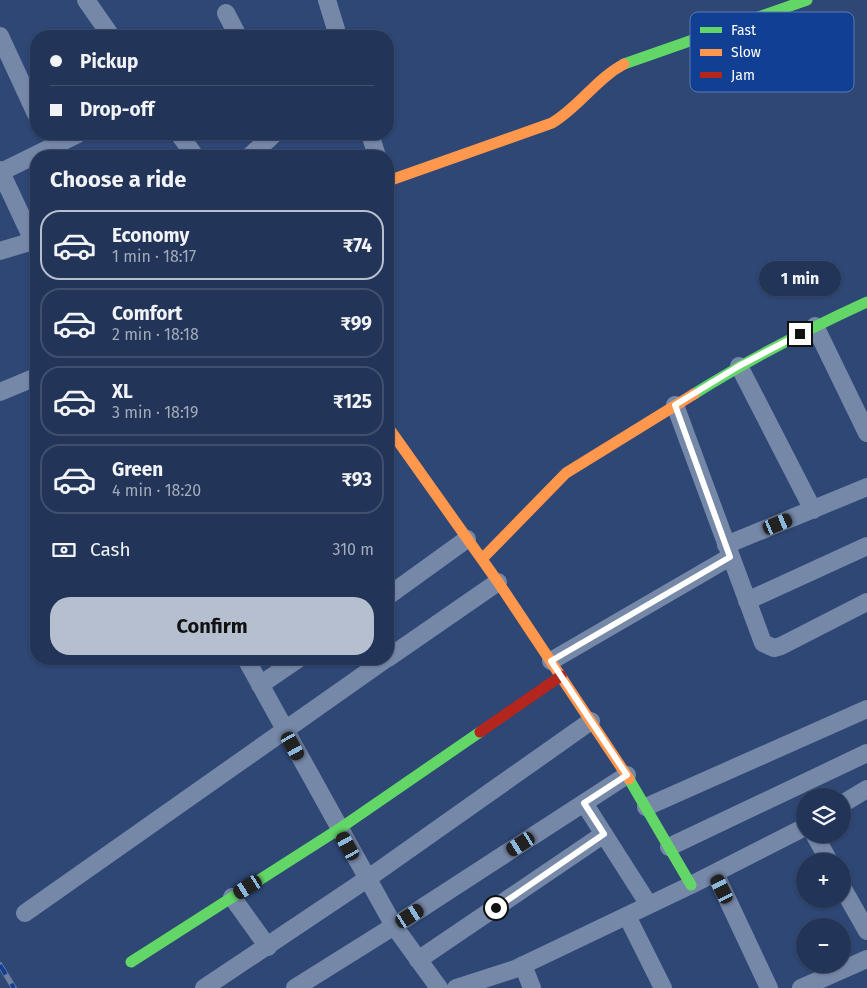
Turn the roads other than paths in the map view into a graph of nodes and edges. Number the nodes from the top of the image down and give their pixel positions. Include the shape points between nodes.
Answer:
1 (86, 0) edge
2 (327, 0) edge
3 (806, 0) edge
4 (772, 12) edge
5 (226, 13) dead end
6 (107, 30) edge
7 (235, 30) edge
8 (336, 30) edge
9 (0, 36) edge
10 (690, 41) edge
11 (30, 101) edge
12 (64, 140) edge
13 (267, 140) edge
14 (51, 146) edge
15 (257, 150) edge
16 (30, 156) edge
17 (0, 171) edge
18 (394, 180) edge
19 (5, 195) edge
20 (30, 236) edge
21 (30, 245) edge
22 (0, 251) edge
23 (867, 302) edge
24 (815, 326) junction
25 (739, 366) junction
26 (30, 380) edge
27 (0, 392) edge
28 (675, 405) junction
29 (867, 433) edge
30 (394, 445) edge
31 (867, 487) edge
32 (812, 510) junction
33 (468, 539) junction
34 (867, 546) edge
35 (728, 551) junction
36 (482, 559) junction
37 (498, 582) junction
38 (394, 592) edge
39 (747, 601) junction
40 (867, 602) edge
41 (394, 653) edge
42 (249, 665) edge
43 (289, 665) edge
44 (377, 665) edge
45 (556, 668) junction
46 (260, 685) junction
47 (867, 709) edge
48 (591, 721) junction
49 (284, 730) junction
50 (867, 753) edge
51 (627, 775) junction
52 (865, 796) edge
53 (851, 801) edge
54 (584, 803) junction
55 (646, 807) junction
56 (339, 829) junction
57 (796, 832) edge
58 (604, 834) junction
59 (669, 847) junction
60 (714, 873) junction
61 (367, 879) junction
62 (690, 885) junction
63 (232, 897) junction
64 (851, 902) edge
65 (649, 905) junction
66 (25, 913) dead end
67 (627, 916) junction
68 (394, 926) junction
69 (867, 931) edge
70 (268, 947) junction
71 (867, 959) edge
72 (418, 960) junction
73 (131, 962) dead end
74 (523, 966) junction
75 (828, 983) edge
76 (204, 988) edge
77 (295, 988) edge
78 (439, 988) edge
79 (456, 988) edge
80 (532, 988) edge
81 (663, 988) edge
82 (769, 988) edge
83 (801, 988) edge

1 - 6 street
2 - 8 street
3 - 4 street
5 - 7 street
9 - 11 street
10 - 18 street via 623,64 606,75 574,109 552,123
12 - 14 street
13 - 15 street
16 - 17 street
17 - 19 street
19 - 20 street
21 - 22 street
23 - 24 street
24 - 25 street
24 - 29 street
25 - 28 street
25 - 32 street
26 - 27 street
28 - 35 street
28 - 36 street via 566,473
30 - 33 street
31 - 32 street
32 - 35 street
33 - 36 street
33 - 38 street
34 - 39 street
35 - 39 street
35 - 45 street
36 - 37 street
37 - 41 street
37 - 45 street
39 - 40 street via 763,643 774,648
42 - 46 street
43 - 46 street
44 - 49 street
45 - 48 street
45 - 56 street
46 - 49 street
47 - 55 street
48 - 51 street
48 - 61 street
49 - 56 street
49 - 66 street
50 - 59 street
51 - 54 street
51 - 55 street
52 - 53 street
54 - 58 street
54 - 68 street
55 - 59 street
56 - 61 street
56 - 63 street
57 - 60 street
58 - 65 street
58 - 72 street
59 - 62 street
60 - 62 street
60 - 82 street
61 - 68 street
61 - 70 street
62 - 65 street
63 - 70 street
63 - 73 street
64 - 69 street
65 - 67 street
67 - 74 street
67 - 81 street
68 - 72 street
68 - 77 street
70 - 76 street
71 - 75 street
72 - 78 street
74 - 79 street
74 - 80 street
75 - 83 street

